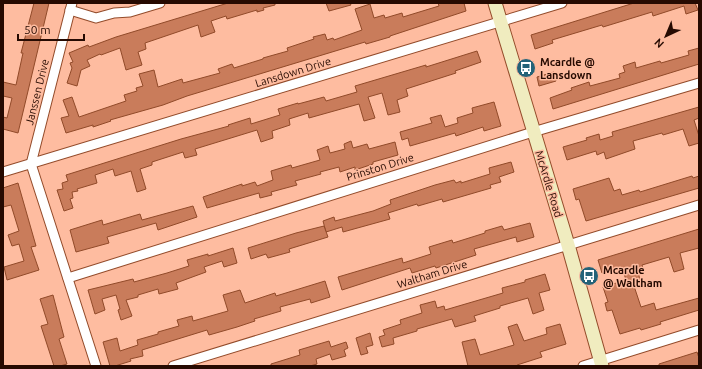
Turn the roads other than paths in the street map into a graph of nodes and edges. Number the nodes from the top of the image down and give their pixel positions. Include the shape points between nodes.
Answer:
1 (160, 3) edge
2 (495, 3) edge
3 (562, 3) edge
4 (71, 7) edge
5 (502, 21) junction
6 (699, 83) edge
7 (533, 132) junction
8 (31, 164) junction
9 (3, 172) edge
10 (699, 205) edge
11 (568, 245) junction
12 (68, 278) junction
13 (699, 330) edge
14 (601, 363) edge
15 (96, 366) edge
16 (173, 366) edge
17 (583, 366) edge

1 - 4 street via 96,18
2 - 5 main road, McArdle Road
3 - 5 street, Lansdown Drive
4 - 8 street, Janssen Drive
5 - 7 main road, McArdle Road
5 - 8 street, Lansdown Drive
6 - 7 street, Prinston Drive
7 - 11 main road, McArdle Road
7 - 12 street, Prinston Drive
8 - 9 street, Lansdown Drive
8 - 12 street
10 - 11 street, Waltham Drive
11 - 14 main road, McArdle Road
11 - 16 street, Waltham Drive
12 - 15 street
13 - 14 street
14 - 17 street

